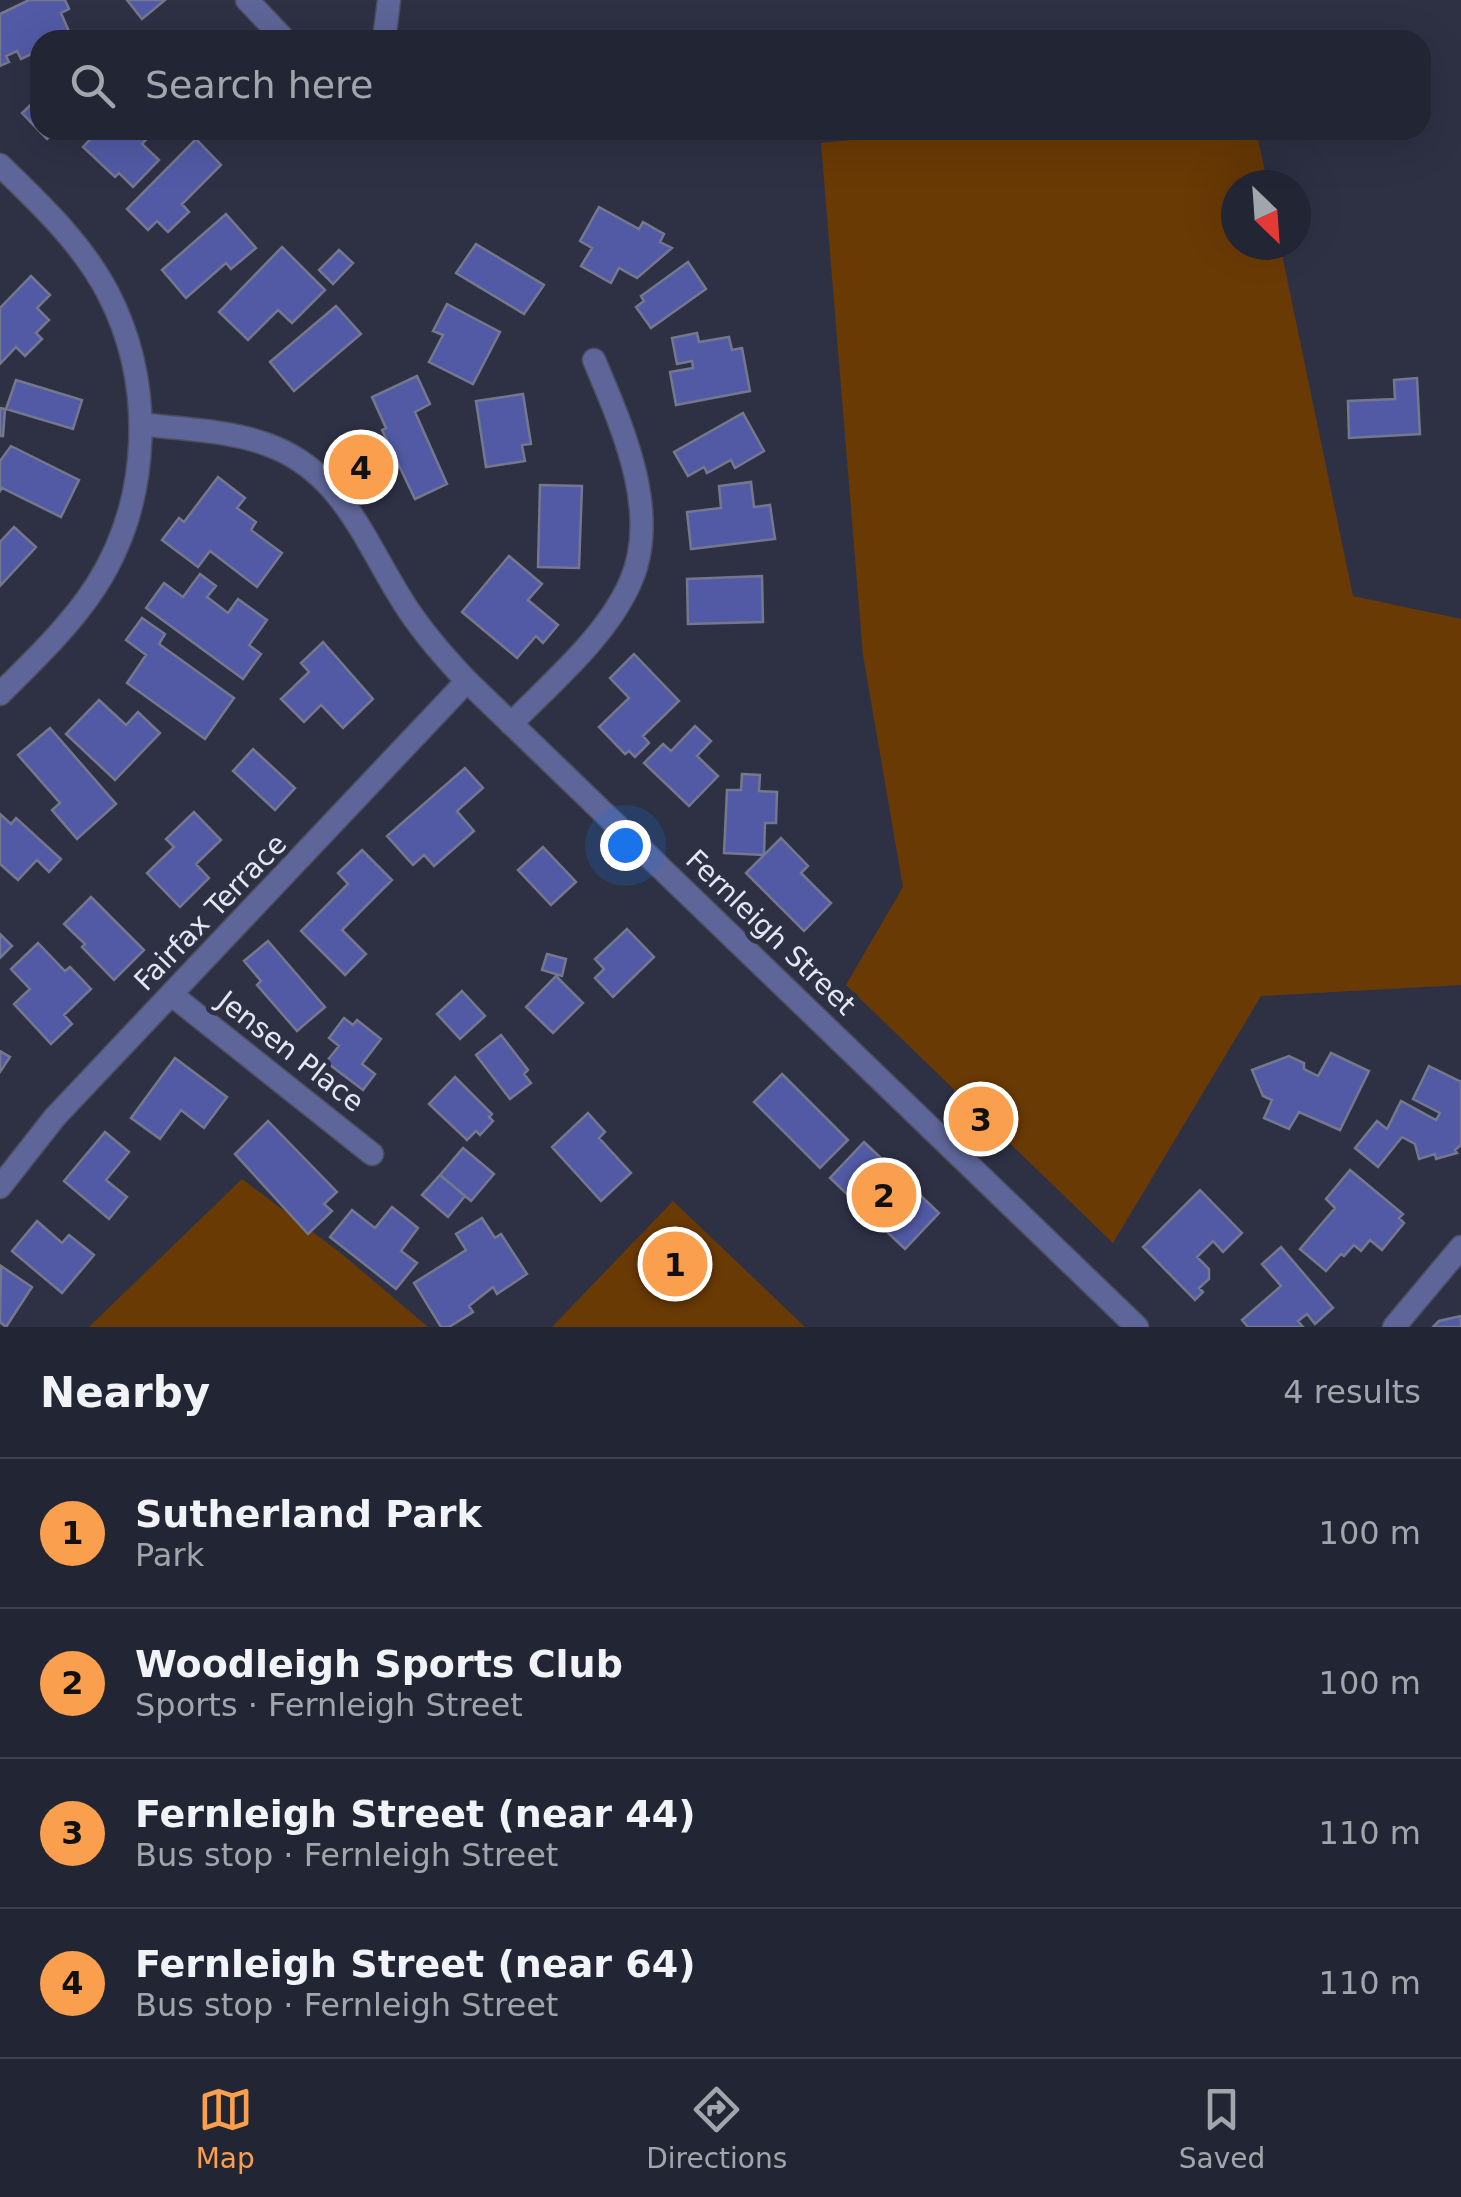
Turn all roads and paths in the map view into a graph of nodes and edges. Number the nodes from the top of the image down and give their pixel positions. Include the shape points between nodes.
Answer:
1 (247, 0) edge
2 (390, 0) edge
3 (276, 30) edge
4 (386, 30) edge
5 (0, 165) edge
6 (594, 360) dead end
7 (141, 424) junction
8 (467, 681) junction
9 (0, 694) edge
10 (511, 724) junction
11 (172, 995) junction
12 (372, 1154) dead end
13 (0, 1188) edge
14 (1461, 1247) edge
15 (1137, 1327) edge
16 (1394, 1327) edge

1 - 3 street
2 - 4 street
5 - 7 street via 71,239 108,292 126,335
6 - 10 street via 627,439 640,497 632,580 610,617
7 - 8 street, Fernleigh Street via 242,436 312,470 339,496 407,608
7 - 9 street via 130,513 117,550 69,622
8 - 10 street, Fernleigh Street
8 - 11 street, Fairfax Terrace
10 - 15 street, Fernleigh Street
11 - 12 street, Jensen Place
11 - 13 street, Fairfax Terrace via 55,1117
14 - 16 street

